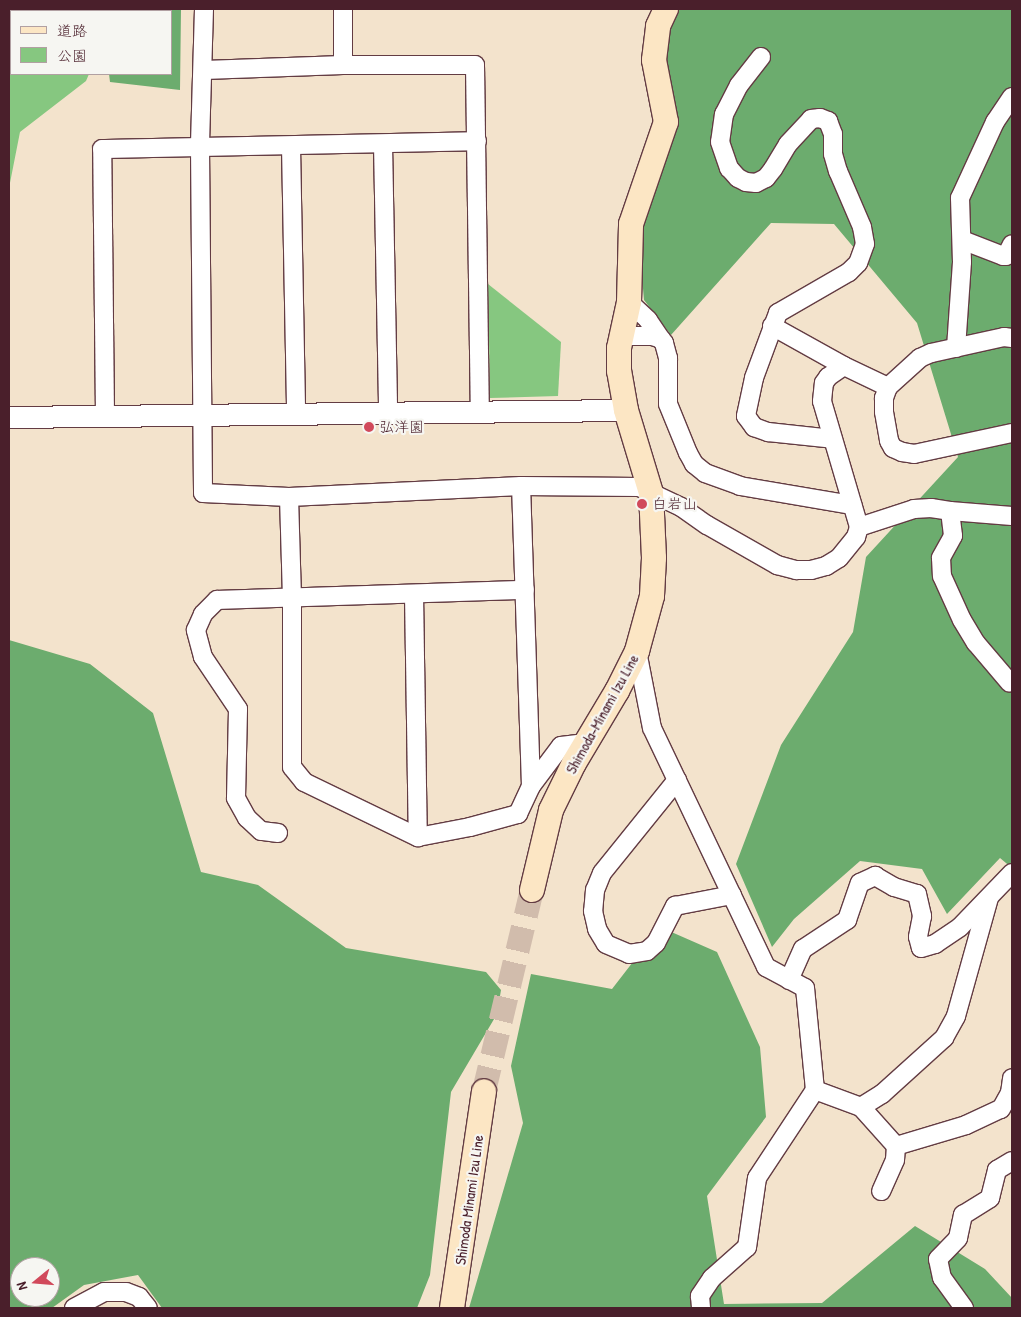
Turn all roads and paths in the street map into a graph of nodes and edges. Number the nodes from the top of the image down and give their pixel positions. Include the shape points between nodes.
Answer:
1 (204, 9) edge
2 (343, 9) edge
3 (666, 9) edge
4 (761, 57) dead end
5 (343, 65) junction
6 (204, 70) junction
7 (1012, 97) edge
8 (477, 141) junction
9 (383, 144) junction
10 (291, 146) junction
11 (200, 147) junction
12 (962, 240) junction
13 (1012, 244) edge
14 (629, 302) junction
15 (772, 326) junction
16 (622, 336) junction
17 (1012, 338) edge
18 (661, 339) junction
19 (956, 348) junction
20 (844, 366) junction
21 (888, 387) junction
22 (626, 410) junction
23 (388, 412) junction
24 (480, 412) junction
25 (296, 414) junction
26 (202, 415) junction
27 (106, 416) junction
28 (9, 417) edge
29 (1012, 433) edge
30 (833, 439) junction
31 (521, 486) junction
32 (652, 493) junction
33 (289, 498) junction
34 (852, 505) junction
35 (950, 511) junction
36 (1012, 516) edge
37 (859, 527) junction
38 (525, 590) junction
39 (414, 594) junction
40 (292, 596) junction
41 (638, 651) junction
42 (1010, 683) dead end
43 (586, 744) junction
44 (677, 780) junction
45 (532, 786) junction
46 (278, 833) dead end
47 (418, 837) junction
48 (1012, 873) edge
49 (532, 890) tunnel mouth
50 (991, 893) junction
51 (732, 895) junction
52 (789, 980) junction
53 (1012, 1078) edge
54 (815, 1090) junction
55 (484, 1091) tunnel mouth
56 (861, 1107) junction
57 (896, 1146) junction
58 (1012, 1161) edge
59 (881, 1191) dead end
60 (74, 1308) edge
61 (148, 1308) edge
62 (452, 1308) edge
63 (700, 1308) edge
64 (964, 1308) edge

1 - 6 street
2 - 5 street
3 - 14 main road, Shimoda-Minami Izu Line via 658,26 654,60 666,122 631,224
4 - 15 street via 739,85 724,114 720,142 730,168 738,178 756,183 766,178 788,144 811,119 828,121 838,171 862,227 865,244 858,263 849,272 786,307 778,313
5 - 6 street
5 - 8 street via 475,65
6 - 11 street
7 - 12 street via 995,122 960,198
8 - 9 street
8 - 24 street
9 - 10 street
9 - 23 street
10 - 11 street
10 - 25 street
11 - 26 street
11 - 27 street via 102,149
12 - 13 street via 1003,256
12 - 19 street
14 - 16 main road, Shimoda-Minami Izu Line
14 - 18 street via 648,320
15 - 20 street
15 - 30 street via 754,378 746,416 754,427 768,432
16 - 18 street
16 - 22 main road, Shimoda-Minami Izu Line via 619,371
17 - 19 street
18 - 34 street via 668,358 668,404 694,464 705,473 740,486
19 - 21 street via 920,358
20 - 21 street
20 - 30 street via 828,377 821,393
21 - 29 street via 884,398 886,430 889,442 902,452 914,454
22 - 24 street
22 - 32 main road, Shimoda-Minami Izu Line
23 - 24 street
23 - 25 street
25 - 26 street
26 - 27 street
26 - 33 street via 203,493
27 - 28 street
30 - 34 street
31 - 32 street via 639,487
31 - 33 street
31 - 38 street
32 - 37 street via 758,556 796,570 826,566 838,558 856,537
32 - 41 main road, Shimoda-Minami Izu Line via 652,596
33 - 40 street
34 - 37 street
35 - 36 street
35 - 37 street via 914,509
35 - 42 street via 953,536 941,558 942,576 976,643
38 - 39 street
38 - 45 street
39 - 40 street
39 - 47 street
40 - 46 street via 217,600 203,614 196,630 203,656 238,709 236,798 247,818 261,831
40 - 47 street via 292,767 304,782
41 - 43 main road, Shimoda-Minami Izu Line
41 - 44 street via 652,728
43 - 45 street via 561,746
43 - 49 main road, Shimoda-Minami Izu Line via 551,810
44 - 51 street
44 - 51 street via 602,873 592,911 597,929 606,944 630,954 647,952 656,943 675,906
45 - 47 street via 518,814
48 - 50 street
50 - 52 street via 960,927 935,944 921,948 918,937 922,916 917,894 875,876 860,883 847,920 802,949
50 - 56 street via 956,1016 944,1038 882,1094
51 - 52 street via 766,967
52 - 54 street via 805,988
53 - 57 street via 1010,1094 1001,1109 966,1125
54 - 56 street
54 - 63 street via 757,1178 747,1247 712,1278 700,1296
55 - 62 main road, Shimoda Minami Izu Line
56 - 57 street
57 - 59 street via 895,1160
58 - 64 street via 997,1170 990,1198 963,1215 958,1238 938,1259 942,1278
60 - 61 street via 104,1292 126,1292 139,1297

